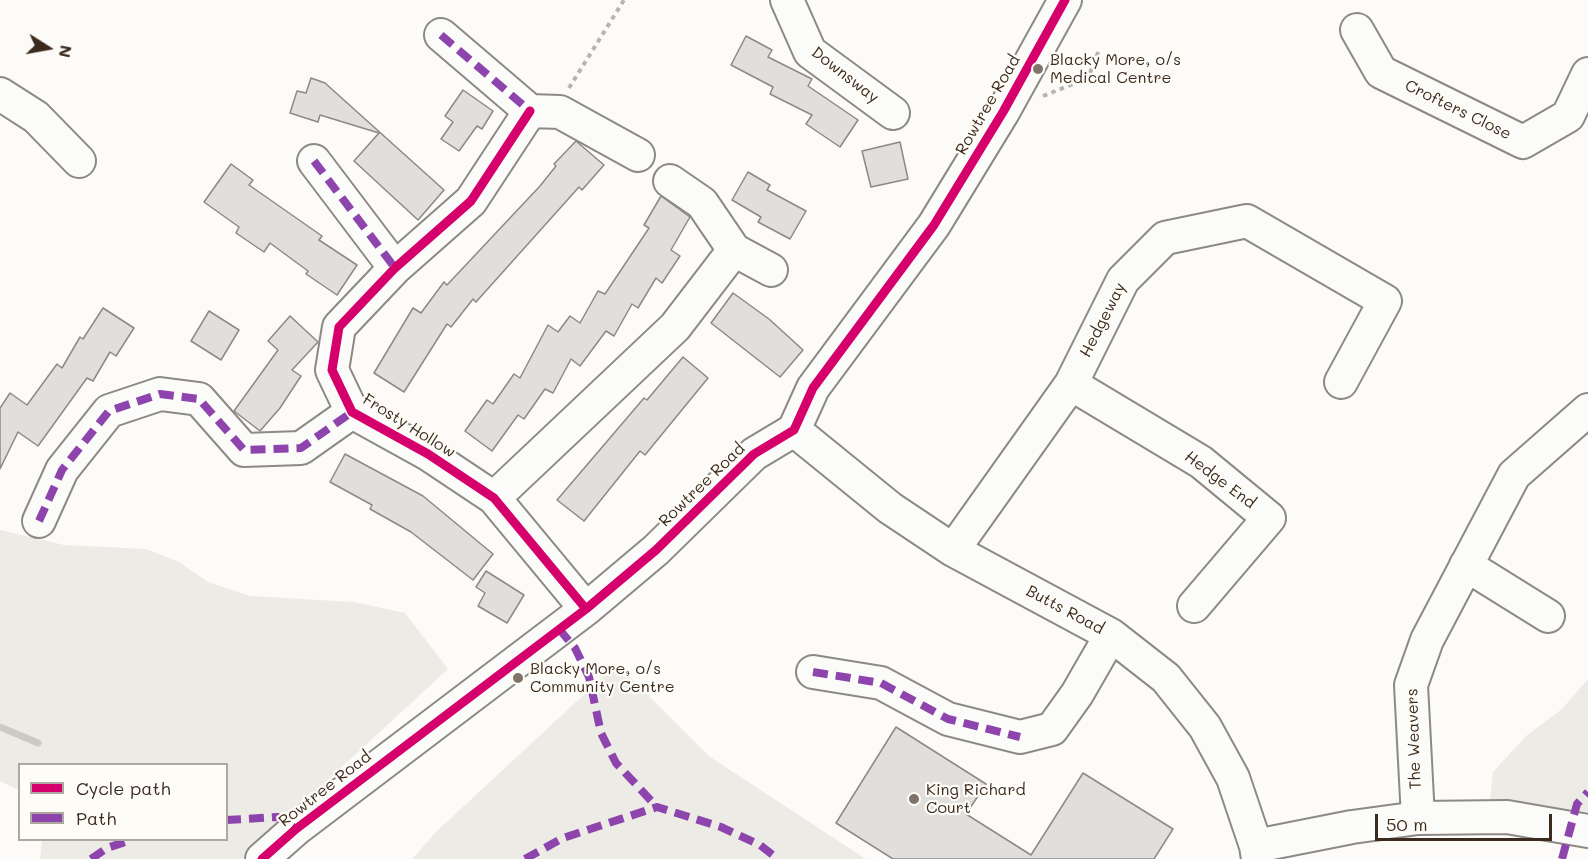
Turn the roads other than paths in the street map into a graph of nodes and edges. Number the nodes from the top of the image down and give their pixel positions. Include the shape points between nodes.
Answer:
1 (788, 0) edge
2 (1065, 0) edge
3 (1358, 30) dead end
4 (441, 35) dead end
5 (1588, 74) edge
6 (0, 94) edge
7 (545, 111) junction
8 (894, 113) dead end
9 (638, 156) dead end
10 (79, 161) dead end
11 (314, 161) dead end
12 (670, 181) dead end
13 (734, 250) junction
14 (395, 268) junction
15 (771, 270) dead end
16 (1341, 382) dead end
17 (1071, 384) junction
18 (1588, 410) edge
19 (352, 412) junction
20 (794, 430) junction
21 (494, 498) junction
22 (39, 521) dead end
23 (953, 550) junction
24 (1466, 565) junction
25 (1194, 606) dead end
26 (586, 609) junction
27 (1548, 616) dead end
28 (1111, 635) junction
29 (813, 672) dead end
30 (1418, 818) junction
31 (1588, 831) edge
32 (1257, 853) edge
33 (262, 859) edge

1 - 8 street, Downsway via 810,52
2 - 20 street, Rowtree Road via 934,225 813,388
3 - 5 street, Crofters Close via 1381,72 1523,142 1568,116
4 - 7 street
6 - 10 street via 36,117
7 - 9 street
7 - 14 street, Frosty Hollow via 471,201
11 - 14 street
12 - 13 street via 702,203
13 - 15 street
13 - 21 street via 675,327
14 - 19 street, Frosty Hollow via 339,327 332,370
16 - 17 street, Hedgeway via 1385,301 1247,221 1165,238 1122,280
17 - 23 street, Hedgeway
17 - 25 street, Hedge End via 1201,462 1269,518
18 - 24 street, The Weavers via 1514,476
19 - 21 street, Frosty Hollow via 428,454
19 - 22 street, Frosty Hollow via 301,448 244,450 199,399 160,394 110,411 62,470
20 - 23 street, Butts Road via 890,508
20 - 26 street, Rowtree Road via 754,454 656,550
21 - 26 street, Frosty Hollow
23 - 28 street, Butts Road
24 - 27 street
24 - 30 street, The Weavers via 1427,640 1411,685
26 - 33 street, Rowtree Road
28 - 29 street via 1052,729 1020,737 948,719 881,683
28 - 32 street, Butts Road via 1166,678 1205,727 1233,778
30 - 31 street via 1507,818
30 - 32 street via 1352,827

